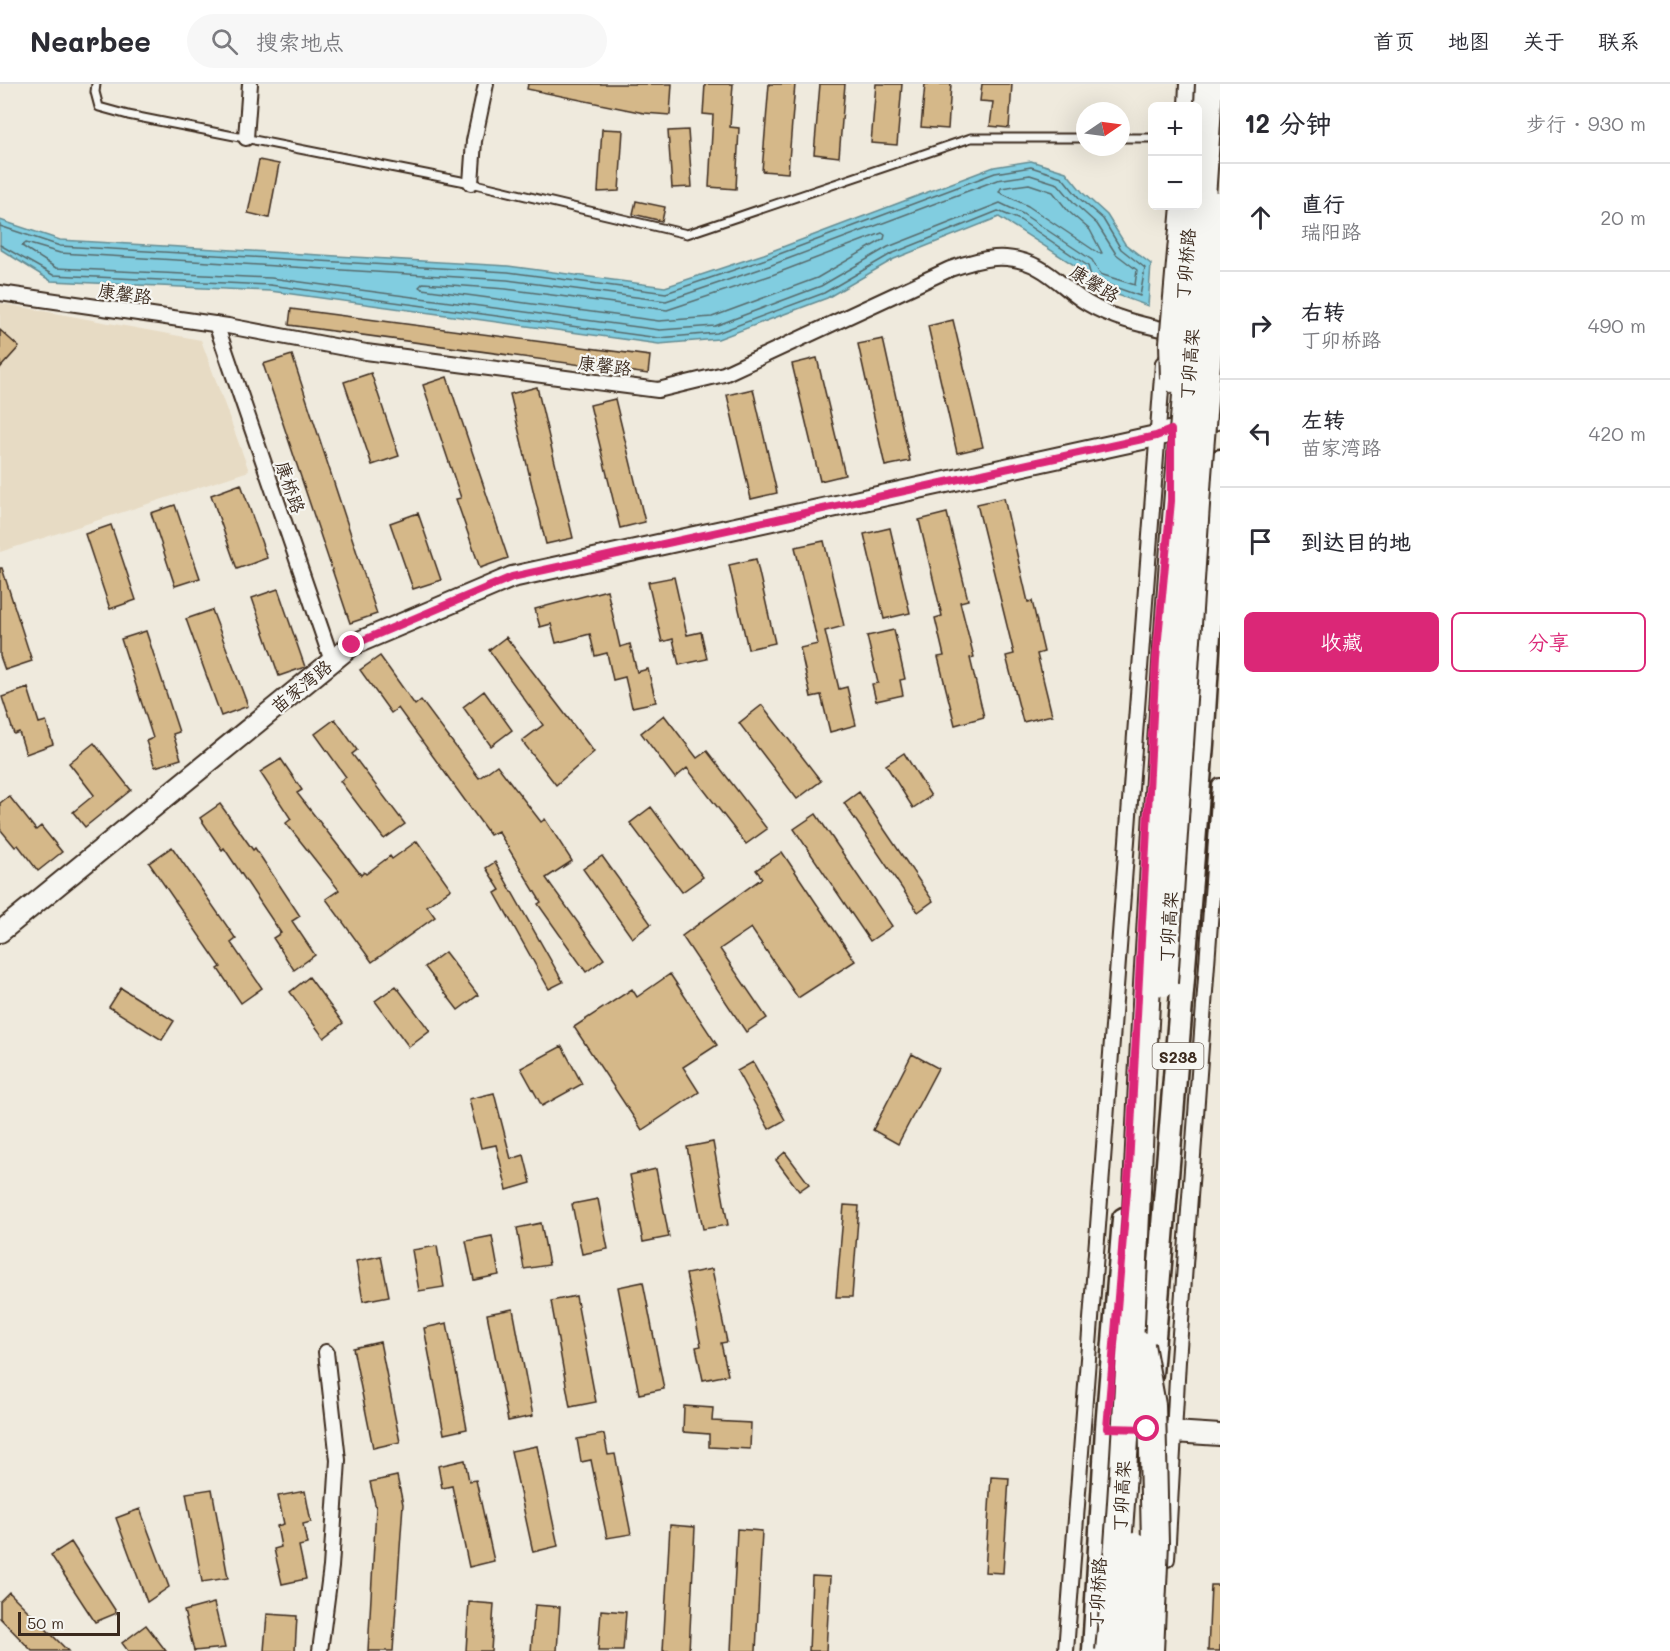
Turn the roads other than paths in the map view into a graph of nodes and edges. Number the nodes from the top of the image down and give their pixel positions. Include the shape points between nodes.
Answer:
1 (96, 84) edge
2 (250, 84) edge
3 (486, 84) edge
4 (1185, 84) edge
5 (1193, 84) edge
6 (1201, 84) edge
7 (1209, 84) edge
8 (1184, 102) edge
9 (1192, 102) edge
10 (1199, 102) edge
11 (246, 138) junction
12 (1076, 138) edge
13 (1130, 138) edge
14 (1148, 138) edge
15 (471, 183) junction
16 (1220, 204) edge
17 (1177, 210) edge
18 (1185, 210) edge
19 (1189, 210) edge
20 (1220, 272) edge
21 (0, 293) edge
22 (1214, 304) junction
23 (216, 324) junction
24 (1166, 330) junction
25 (1220, 418) edge
26 (1164, 433) junction
27 (1220, 461) edge
28 (1179, 472) junction
29 (332, 662) junction
30 (1220, 786) edge
31 (0, 932) edge
32 (1141, 1345) junction
33 (326, 1353) dead end
34 (1107, 1428) junction
35 (1147, 1429) junction
36 (1173, 1431) junction
37 (1220, 1435) edge
38 (1117, 1565) junction
39 (320, 1651) edge
40 (1066, 1651) edge
41 (1095, 1651) edge
42 (1109, 1651) edge
43 (1131, 1651) edge
44 (1137, 1651) edge
45 (1150, 1651) edge
46 (1162, 1651) edge

1 - 11 lane via 99,107
2 - 11 street
3 - 15 street via 474,141
4 - 8 street
5 - 9 highway
6 - 10 main road
7 - 28 highway, 丁卯高架 / S238, bridge via 1204,194
11 - 15 lane
12 - 15 lane via 971,138 687,234
13 - 14 lane
16 - 22 highway, 丁卯高架 / S238, bridge
17 - 24 street
18 - 28 highway, bridge via 1173,343
19 - 26 main road, 丁卯桥路 / S238
20 - 22 highway, bridge
21 - 23 street, 康馨路
22 - 32 highway, 丁卯高架 / S238, bridge via 1198,474
23 - 24 street, 康馨路 via 366,352 658,390 724,374 940,273 983,257 1011,257 1039,267 1086,303 1106,313
23 - 29 street, 康桥路
24 - 26 street
25 - 26 street, 苗家湾路
26 - 29 street, 苗家湾路 via 512,577 352,645
26 - 34 main road, 丁卯桥路 / S238 via 1171,501 1155,671 1129,1166
26 - 40 street
27 - 35 main road, S238 via 1202,744
28 - 38 highway, 丁卯高架 / S238, bridge via 1149,938
29 - 31 street, 苗家湾路
30 - 36 street
32 - 43 highway, 丁卯高架 / S238, bridge
32 - 45 highway, bridge via 1152,1405 1155,1543
33 - 39 street via 338,1460 331,1567
34 - 35 street
34 - 41 main road, 丁卯桥路 / S238
35 - 36 street
35 - 44 main road, S238
36 - 37 street
36 - 46 street
38 - 41 highway, bridge
38 - 42 highway, 丁卯高架 / S238, bridge

